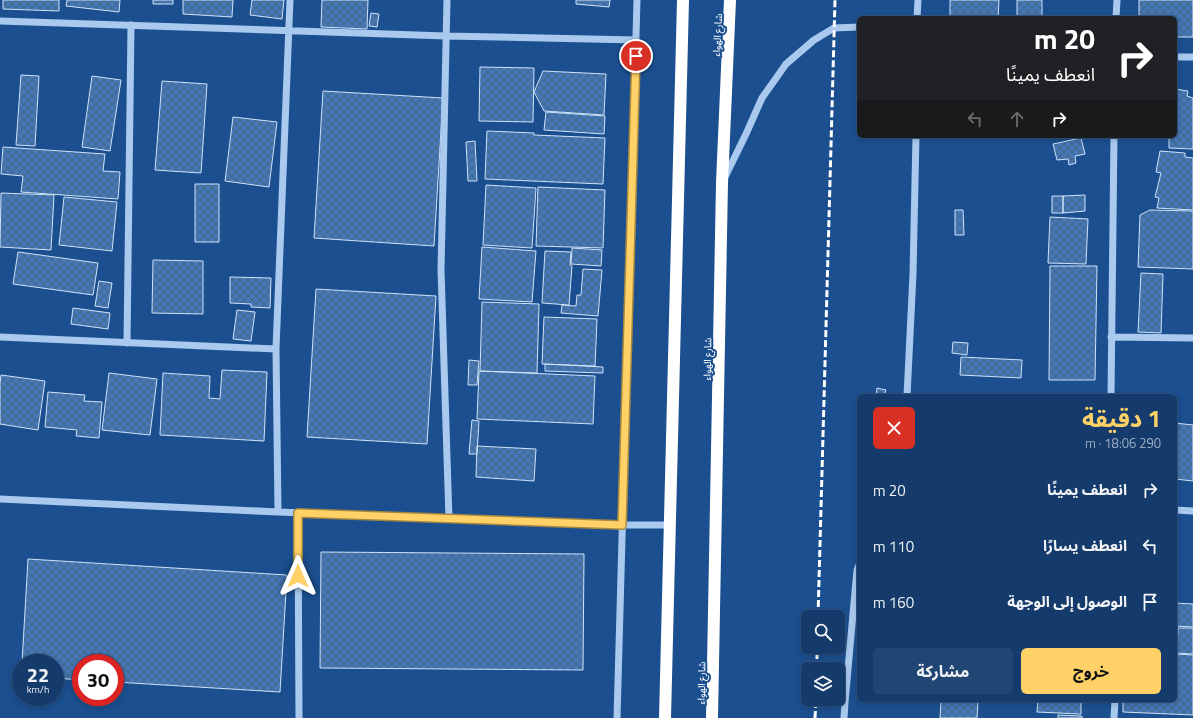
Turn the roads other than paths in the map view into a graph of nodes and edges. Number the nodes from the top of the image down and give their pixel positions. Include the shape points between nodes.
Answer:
1 (290, 0) edge
2 (447, 0) edge
3 (637, 0) edge
4 (683, 0) edge
5 (730, 0) edge
6 (918, 0) edge
7 (1117, 0) edge
8 (917, 16) edge
9 (1116, 16) edge
10 (0, 21) edge
11 (131, 25) junction
12 (857, 27) edge
13 (289, 30) junction
14 (446, 36) junction
15 (636, 40) junction
16 (1177, 57) edge
17 (1193, 58) edge
18 (916, 138) edge
19 (1114, 138) edge
20 (722, 183) junction
21 (0, 337) edge
22 (1111, 337) junction
23 (1193, 338) edge
24 (127, 343) junction
25 (276, 349) junction
26 (907, 394) edge
27 (1111, 394) edge
28 (0, 499) edge
29 (1177, 510) edge
30 (278, 512) junction
31 (1193, 512) edge
32 (298, 513) junction
33 (449, 519) junction
34 (622, 525) junction
35 (670, 525) junction
36 (857, 578) edge
37 (1115, 702) edge
38 (299, 718) edge
39 (617, 718) edge
40 (665, 718) edge
41 (712, 718) edge
42 (844, 718) edge
43 (1114, 718) edge

1 - 13 street
2 - 14 street
3 - 15 street
4 - 35 highway
5 - 20 highway, شارع الهواء
6 - 8 street
7 - 9 street
10 - 11 street
11 - 13 street
11 - 24 street
12 - 20 street via 834,28 814,40 786,64 762,98
13 - 14 street
13 - 25 street
14 - 15 street
14 - 33 street via 442,270
15 - 34 street
16 - 17 street
18 - 26 street
19 - 22 street
20 - 41 highway, شارع الهواء
21 - 24 street
22 - 23 street
22 - 27 street
24 - 25 street
25 - 30 street
28 - 30 street
29 - 31 street
30 - 32 street
32 - 33 street
32 - 38 street
33 - 34 street
34 - 35 street
34 - 39 street
35 - 40 highway
36 - 42 street
37 - 43 street

